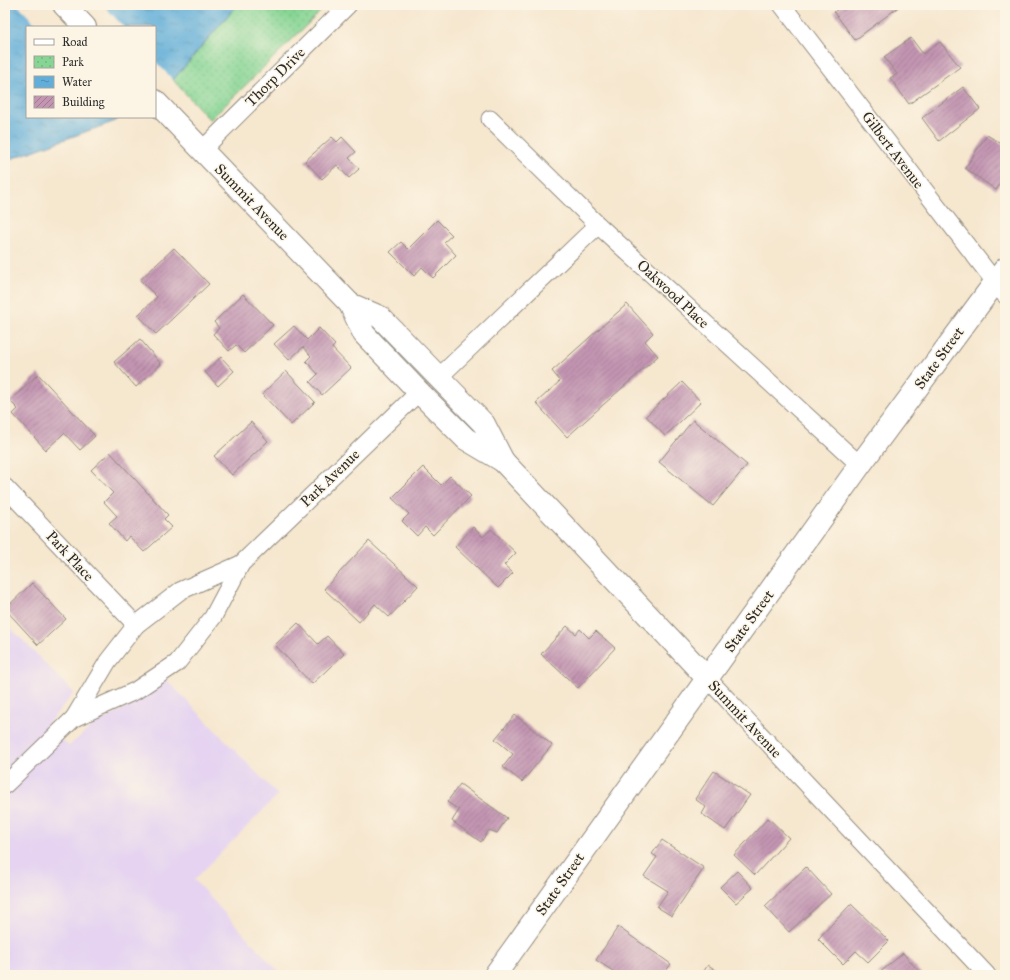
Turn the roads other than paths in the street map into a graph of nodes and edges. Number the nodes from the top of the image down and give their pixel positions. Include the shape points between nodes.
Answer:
1 (64, 5) edge
2 (348, 5) edge
3 (782, 5) edge
4 (84, 26) edge
5 (156, 102) edge
6 (490, 119) dead end
7 (196, 143) junction
8 (598, 225) junction
9 (1002, 282) edge
10 (350, 304) junction
11 (438, 378) junction
12 (418, 392) junction
13 (504, 461) junction
14 (860, 465) junction
15 (5, 486) edge
16 (241, 564) junction
17 (136, 625) junction
18 (707, 678) junction
19 (74, 718) junction
20 (5, 785) edge
21 (495, 975) edge
22 (987, 975) edge

1 - 4 main road
2 - 7 street, Thorp Drive
3 - 9 street, Gilbert Avenue
5 - 7 main road, Summit Avenue
6 - 8 street, Oakwood Place
7 - 10 main road, Summit Avenue
8 - 11 street
8 - 14 street, Oakwood Place
9 - 14 main road, State Street
10 - 11 main road, Summit Avenue via 380,317
10 - 12 main road, Summit Avenue via 364,334
11 - 13 main road, Summit Avenue via 484,424
12 - 13 main road, Summit Avenue via 466,438
12 - 16 street, Park Avenue
13 - 18 main road, Summit Avenue
14 - 18 main road, State Street
15 - 17 street, Park Place
16 - 17 street, Park Avenue via 180,591
16 - 19 street, Park Avenue via 213,617 177,663 135,691
17 - 19 street, Park Avenue via 108,661
18 - 21 main road, State Street
18 - 22 street, Summit Avenue
19 - 20 street, Park Avenue

